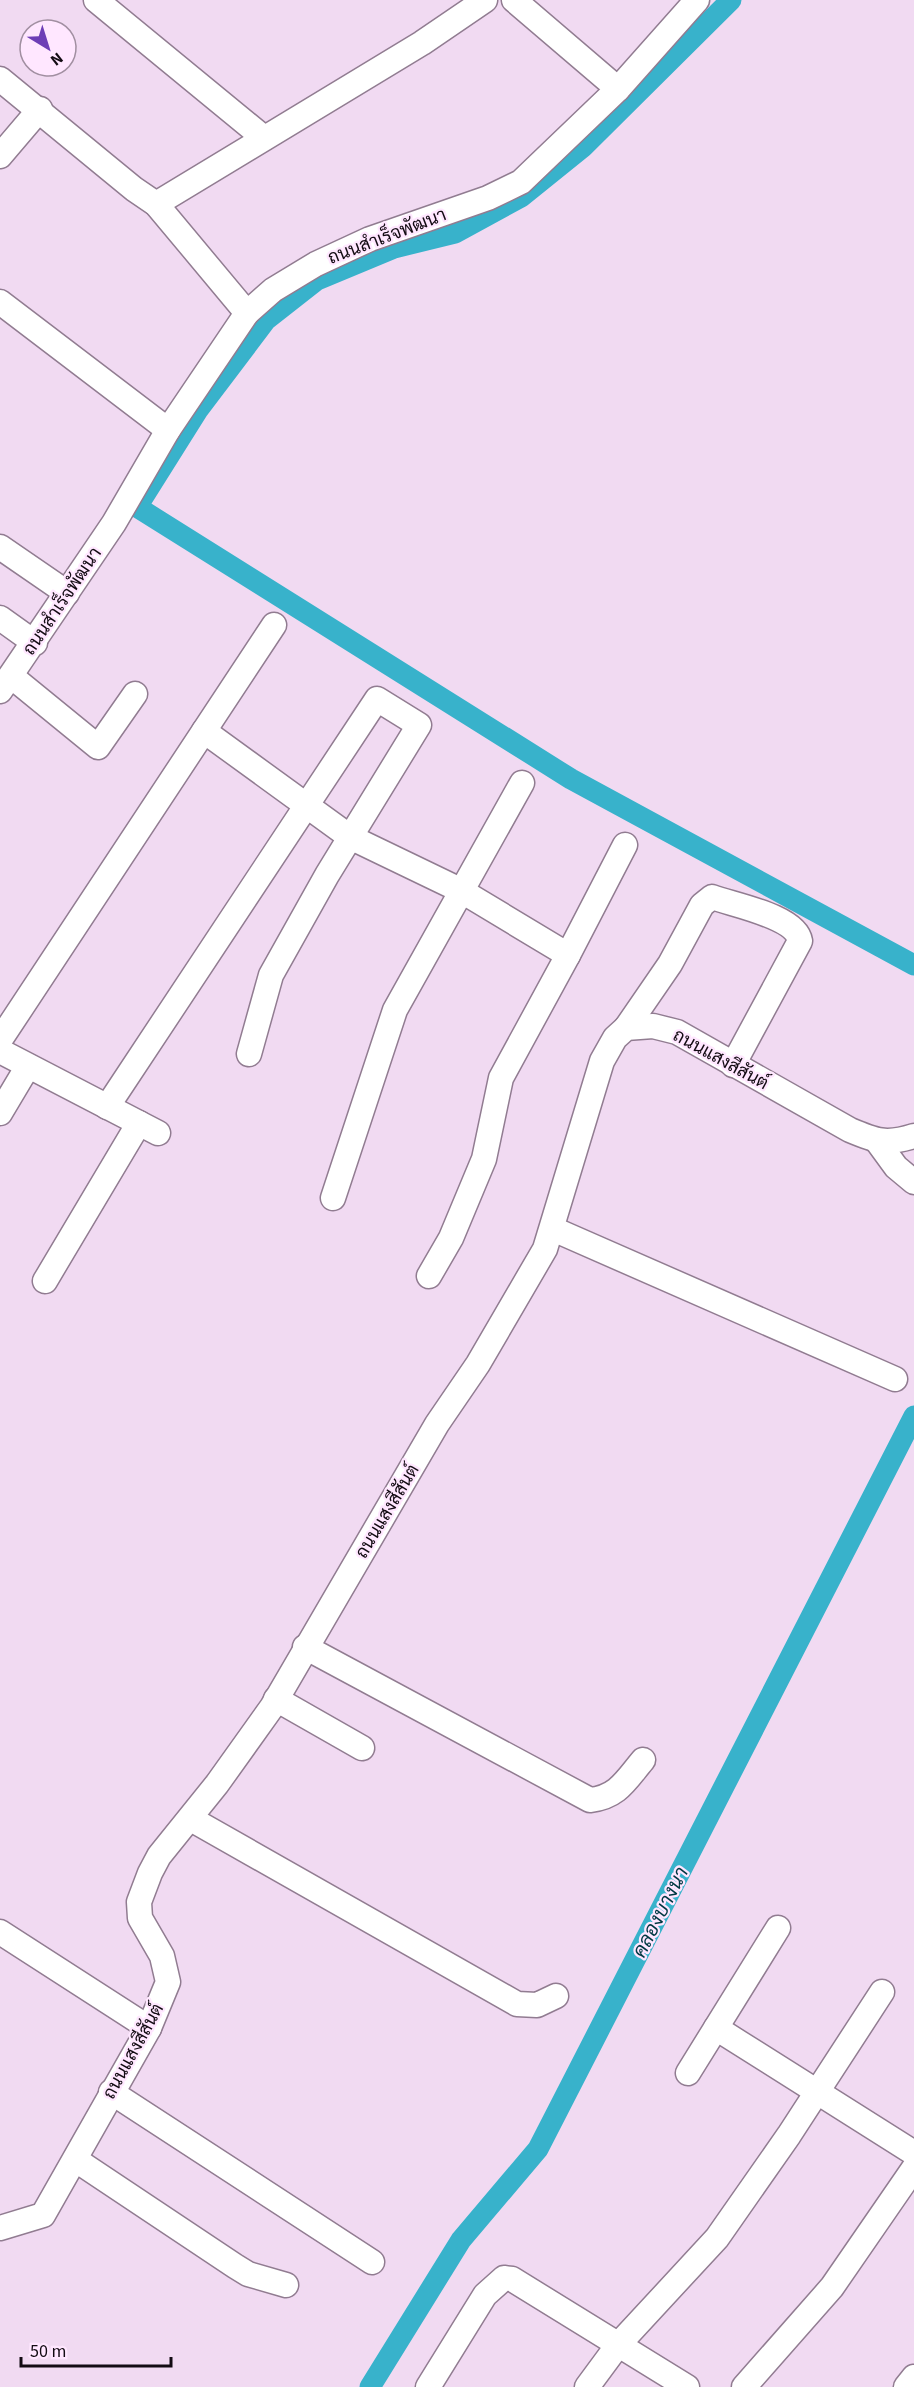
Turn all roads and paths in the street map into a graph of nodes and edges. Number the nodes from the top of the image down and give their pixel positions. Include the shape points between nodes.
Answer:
1 (96, 0) edge
2 (485, 0) edge
3 (514, 0) edge
4 (697, 0) edge
5 (0, 79) edge
6 (618, 88) junction
7 (40, 110) junction
8 (264, 138) junction
9 (0, 156) edge
10 (156, 204) junction
11 (0, 302) edge
12 (248, 313) junction
13 (168, 430) junction
14 (0, 547) edge
15 (67, 593) junction
16 (0, 618) edge
17 (274, 625) dead end
18 (35, 643) junction
19 (5, 680) edge
20 (135, 694) dead end
21 (204, 731) junction
22 (522, 783) dead end
23 (306, 805) junction
24 (350, 837) junction
25 (625, 844) dead end
26 (460, 890) junction
27 (568, 955) junction
28 (626, 1028) junction
29 (0, 1040) edge
30 (0, 1051) edge
31 (249, 1054) dead end
32 (733, 1065) junction
33 (28, 1066) junction
34 (107, 1107) junction
35 (0, 1113) edge
36 (914, 1136) edge
37 (877, 1141) junction
38 (914, 1182) edge
39 (333, 1198) dead end
40 (553, 1229) junction
41 (429, 1276) dead end
42 (45, 1281) dead end
43 (895, 1379) dead end
44 (305, 1647) junction
45 (276, 1699) junction
46 (362, 1748) dead end
47 (643, 1761) dead end
48 (191, 1819) junction
49 (778, 1928) dead end
50 (0, 1932) edge
51 (882, 1992) dead end
52 (556, 1996) dead end
53 (149, 2028) junction
54 (716, 2028) junction
55 (688, 2073) dead end
56 (111, 2092) junction
57 (816, 2092) junction
58 (914, 2153) edge
59 (76, 2160) junction
60 (914, 2168) edge
61 (0, 2228) edge
62 (372, 2262) dead end
63 (286, 2285) dead end
64 (618, 2345) junction
65 (914, 2377) edge
66 (428, 2387) edge
67 (587, 2387) edge
68 (687, 2387) edge
69 (744, 2387) edge
70 (906, 2387) edge

1 - 8 street
2 - 8 street via 422,43
3 - 6 street
4 - 6 street, ถนนสำเร็จพัฒนา
5 - 7 street
6 - 12 street, ถนนสำเร็จพัฒนา via 521,182 488,198 369,239 316,264 273,290
7 - 9 street
7 - 10 street
8 - 10 street
10 - 12 street
11 - 13 street
12 - 13 street, ถนนสำเร็จพัฒนา
13 - 15 street, ถนนสำเร็จพัฒนา via 114,523
14 - 15 street
15 - 18 street, ถนนสำเร็จพัฒนา
16 - 18 street
17 - 21 street
18 - 19 street, ถนนสำเร็จพัฒนา
19 - 20 street via 98,747
21 - 23 street
21 - 29 street
22 - 26 street
23 - 24 street
23 - 24 street via 377,699 419,725
23 - 34 street
24 - 26 street
24 - 31 street via 271,975
25 - 27 street
26 - 27 street
26 - 39 street via 395,1010
27 - 41 street via 501,1078 484,1159 452,1238
28 - 32 street, ถนนแสงสีสันต์ via 653,1026 677,1032
28 - 32 street via 670,964 702,905 712,897 784,921 799,934 797,947
28 - 40 street, ถนนแสงสีสันต์ via 615,1038 602,1061
30 - 33 street
32 - 37 street, ถนนแสงสีสันต์
33 - 34 street
33 - 35 street
34 - 42 street via 148,1128
36 - 37 street
37 - 38 street via 896,1167
40 - 43 street
40 - 44 street, ถนนแสงสีสันต์ via 499,1330 437,1424
44 - 45 street, ถนนแสงสีสันต์
44 - 47 street via 590,1800 606,1798 616,1791
45 - 46 street
45 - 48 street, ถนนแสงสีสันต์
48 - 52 street via 517,2004 537,2005
48 - 53 street, ถนนแสงสีสันต์ via 159,1856 139,1902 140,1918 162,1956 168,1982
49 - 54 street
50 - 53 street
51 - 57 street
53 - 56 street, ถนนแสงสีสันต์
54 - 55 street
54 - 57 street
56 - 59 street, ถนนแสงสีสันต์
56 - 62 street
57 - 58 street
57 - 64 street via 717,2238
59 - 61 street, ถนนแสงสีสันต์ via 43,2215
59 - 63 street via 248,2274
60 - 69 street via 832,2287
64 - 66 street via 512,2279 504,2278 485,2295
64 - 67 street
64 - 68 street
65 - 70 street

